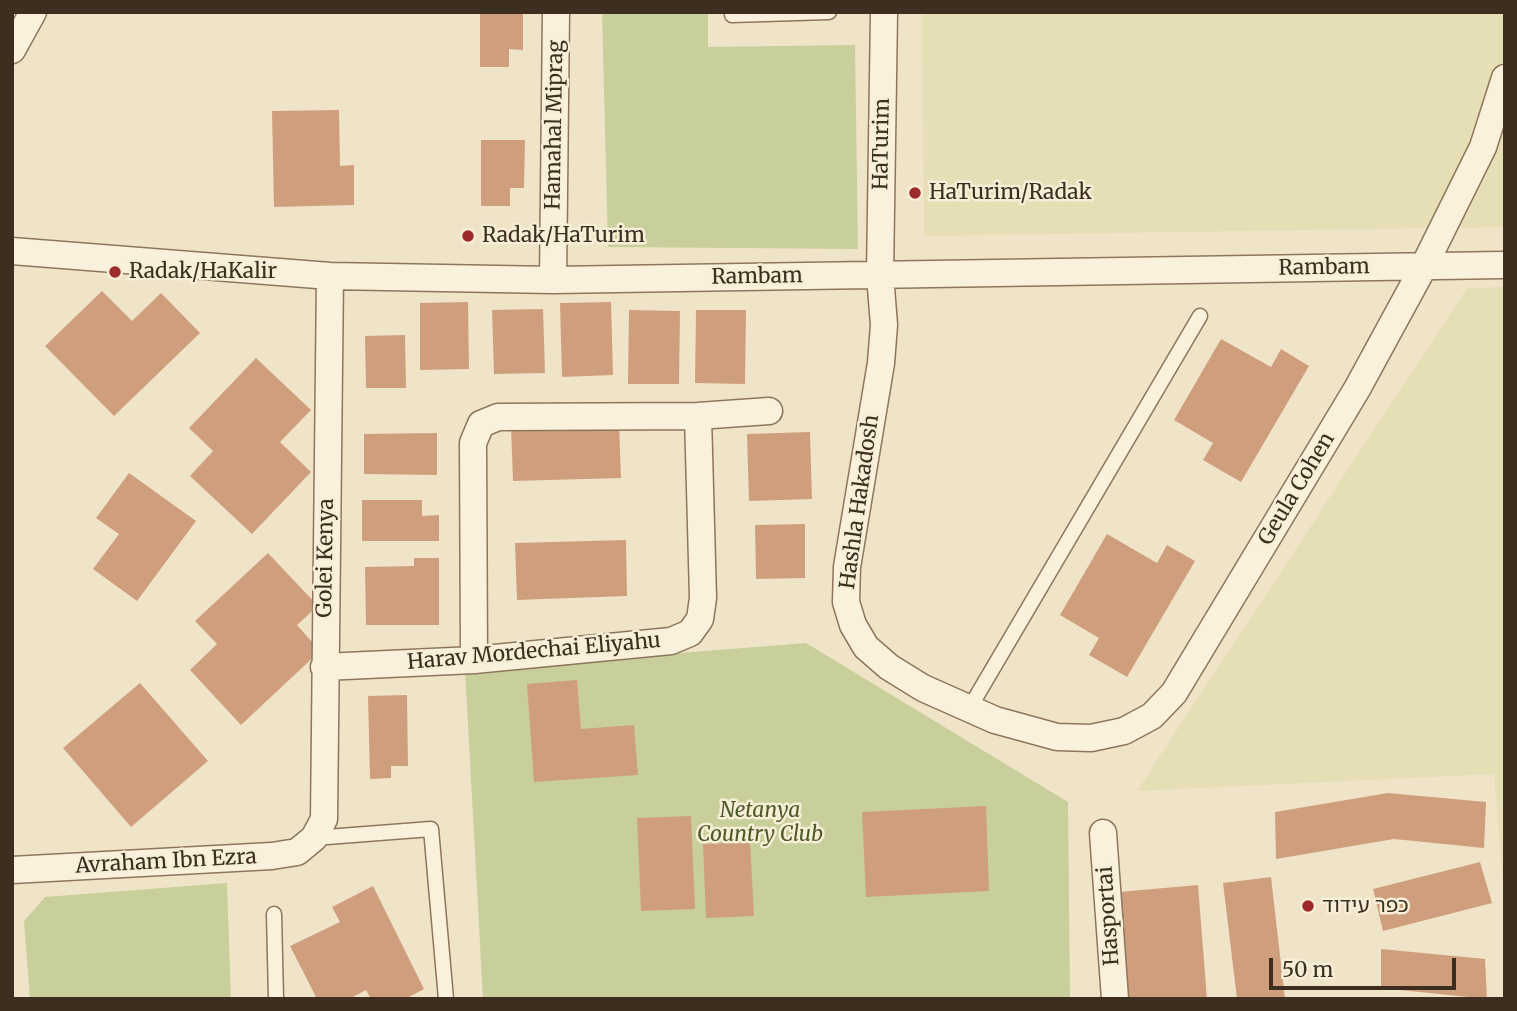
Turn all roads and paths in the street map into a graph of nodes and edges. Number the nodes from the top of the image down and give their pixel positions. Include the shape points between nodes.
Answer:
1 (33, 12) edge
2 (556, 12) edge
3 (829, 12) edge
4 (884, 12) edge
5 (732, 15) dead end
6 (12, 50) edge
7 (1505, 78) edge
8 (12, 251) edge
9 (1502, 265) dead end
10 (1424, 266) junction
11 (880, 275) junction
12 (330, 276) junction
13 (553, 280) junction
14 (1200, 316) dead end
15 (769, 411) dead end
16 (698, 416) junction
17 (474, 660) junction
18 (324, 667) junction
19 (969, 709) junction
20 (1103, 833) dead end
21 (314, 838) junction
22 (12, 870) edge
23 (274, 914) dead end
24 (276, 999) edge
25 (446, 999) edge
26 (1115, 999) edge

1 - 6 street
2 - 13 street, Hamahal Miprag
3 - 5 lane
4 - 11 street, HaTurim
7 - 10 street, Geula Cohen via 1483,147
8 - 12 street, Rambam
9 - 10 street, Rambam
10 - 11 street, Rambam
10 - 19 street, Geula Cohen via 1357,389 1188,670 1152,716 1124,731 1102,736 1057,737
11 - 13 street, Rambam
11 - 19 street, Hashla Hakadosh via 881,363 846,566 846,602 866,647 923,688
12 - 13 street, Rambam
12 - 18 street, Golei Kenya
14 - 19 lane
15 - 16 street
16 - 17 street, Harav Mordechai Eliyahu via 703,598 700,619 691,633 671,641
16 - 17 street via 498,417 481,424 473,443
17 - 18 street, Harav Mordechai Eliyahu
18 - 21 street, Golei Kenya via 324,819
20 - 26 street, Hasportai
21 - 22 street, Avraham Ibn Ezra via 297,852 272,856
21 - 25 lane via 431,829
23 - 24 lane

